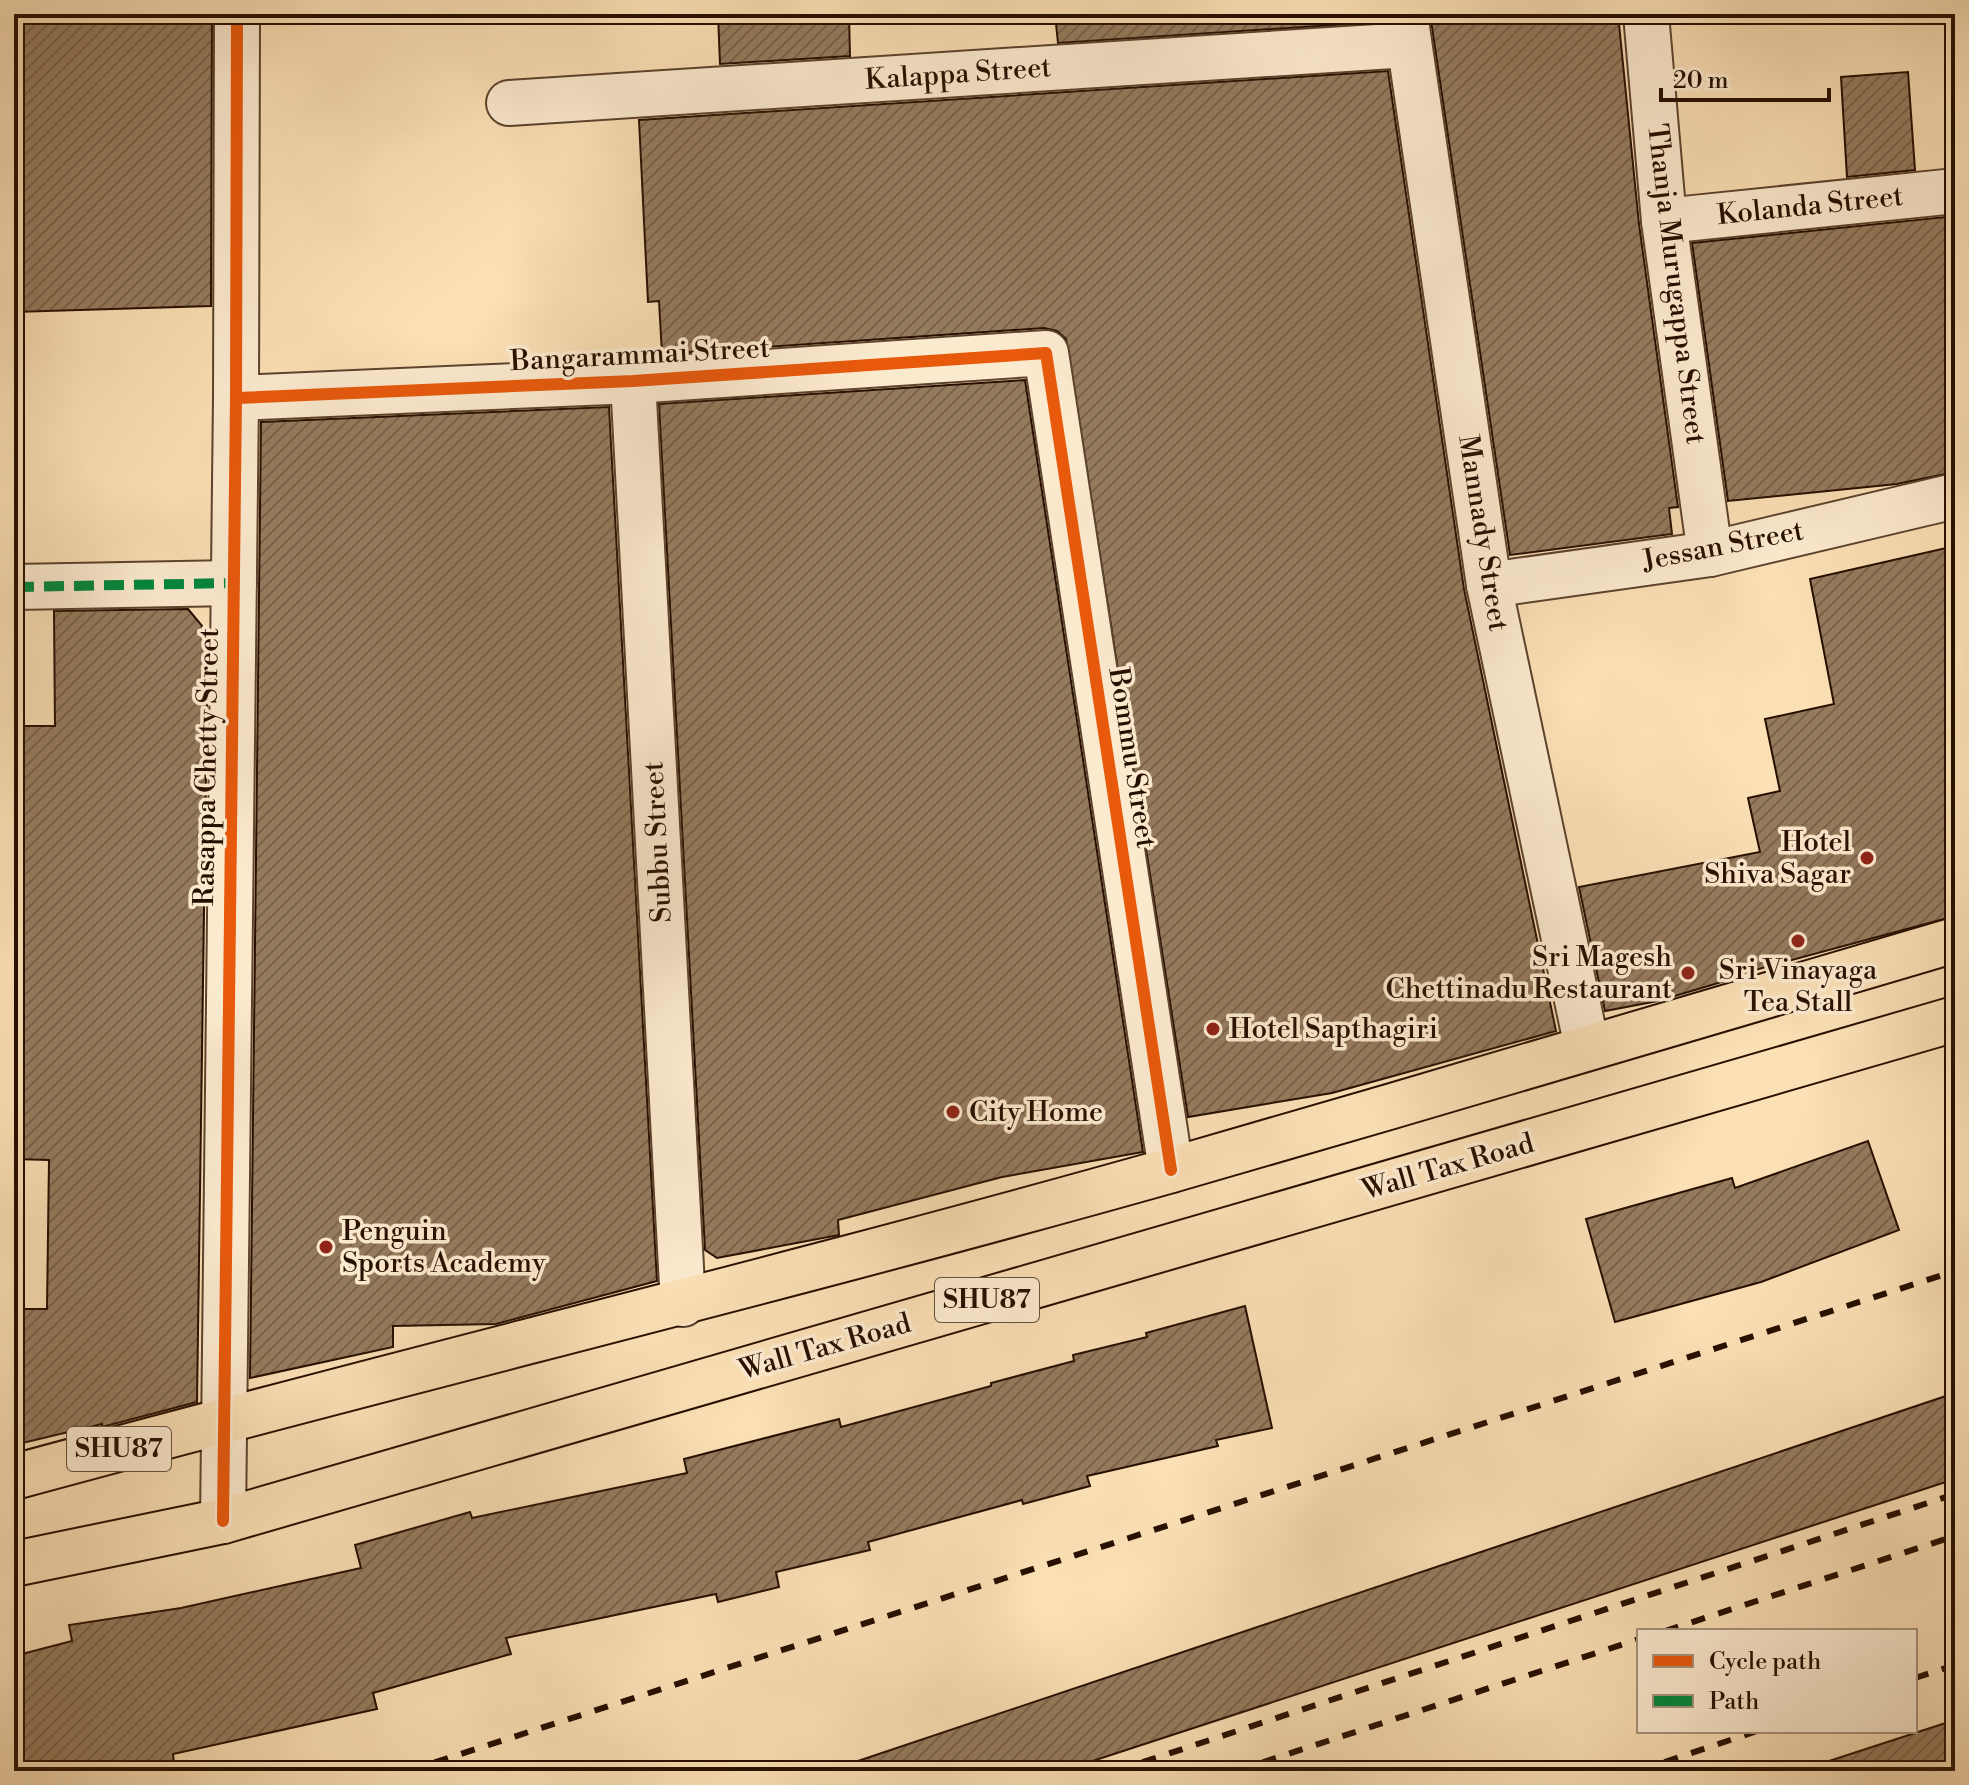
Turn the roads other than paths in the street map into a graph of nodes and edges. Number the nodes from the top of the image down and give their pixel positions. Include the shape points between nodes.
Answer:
1 (237, 14) edge
2 (1646, 14) edge
3 (1406, 29) edge
4 (509, 103) dead end
5 (1955, 191) edge
6 (1664, 221) junction
7 (1046, 353) joint
8 (633, 381) junction
9 (236, 398) junction
10 (1955, 496) edge
11 (1710, 554) junction
12 (234, 583) junction
13 (1489, 585) junction
14 (14, 587) edge
15 (1955, 940) edge
16 (1955, 1019) edge
17 (1587, 1047) junction
18 (1171, 1170) junction
19 (683, 1304) junction
20 (224, 1420) junction
21 (14, 1477) edge
22 (223, 1521) junction
23 (14, 1564) edge

1 - 9 street, Rasappa Chetty Street
2 - 6 street, Thanja Murugappa Street
3 - 4 street, Kalappa Street
3 - 13 street, Mannady Street
5 - 6 street, Kolanda Street
6 - 11 street, Thanja Murugappa Street
7 - 8 street, Bangarammai Street
7 - 18 street, Bommu Street
8 - 9 street, Bangarammai Street
8 - 19 street, Subbu Street
9 - 12 street, Rasappa Chetty Street
10 - 11 street, Jessan Street
11 - 13 street, Jessan Street
12 - 14 street
12 - 20 street, Rasappa Chetty Street
13 - 17 street, Mannady Street
15 - 17 main road, SHU87
16 - 22 main road, Wall Tax Road / SHU87
17 - 18 main road, SHU87
18 - 19 main road, SHU87
19 - 20 main road, SHU87
20 - 21 main road, SHU87
20 - 22 street, Rasappa Chetty Street
22 - 23 main road, Wall Tax Road / SHU87

